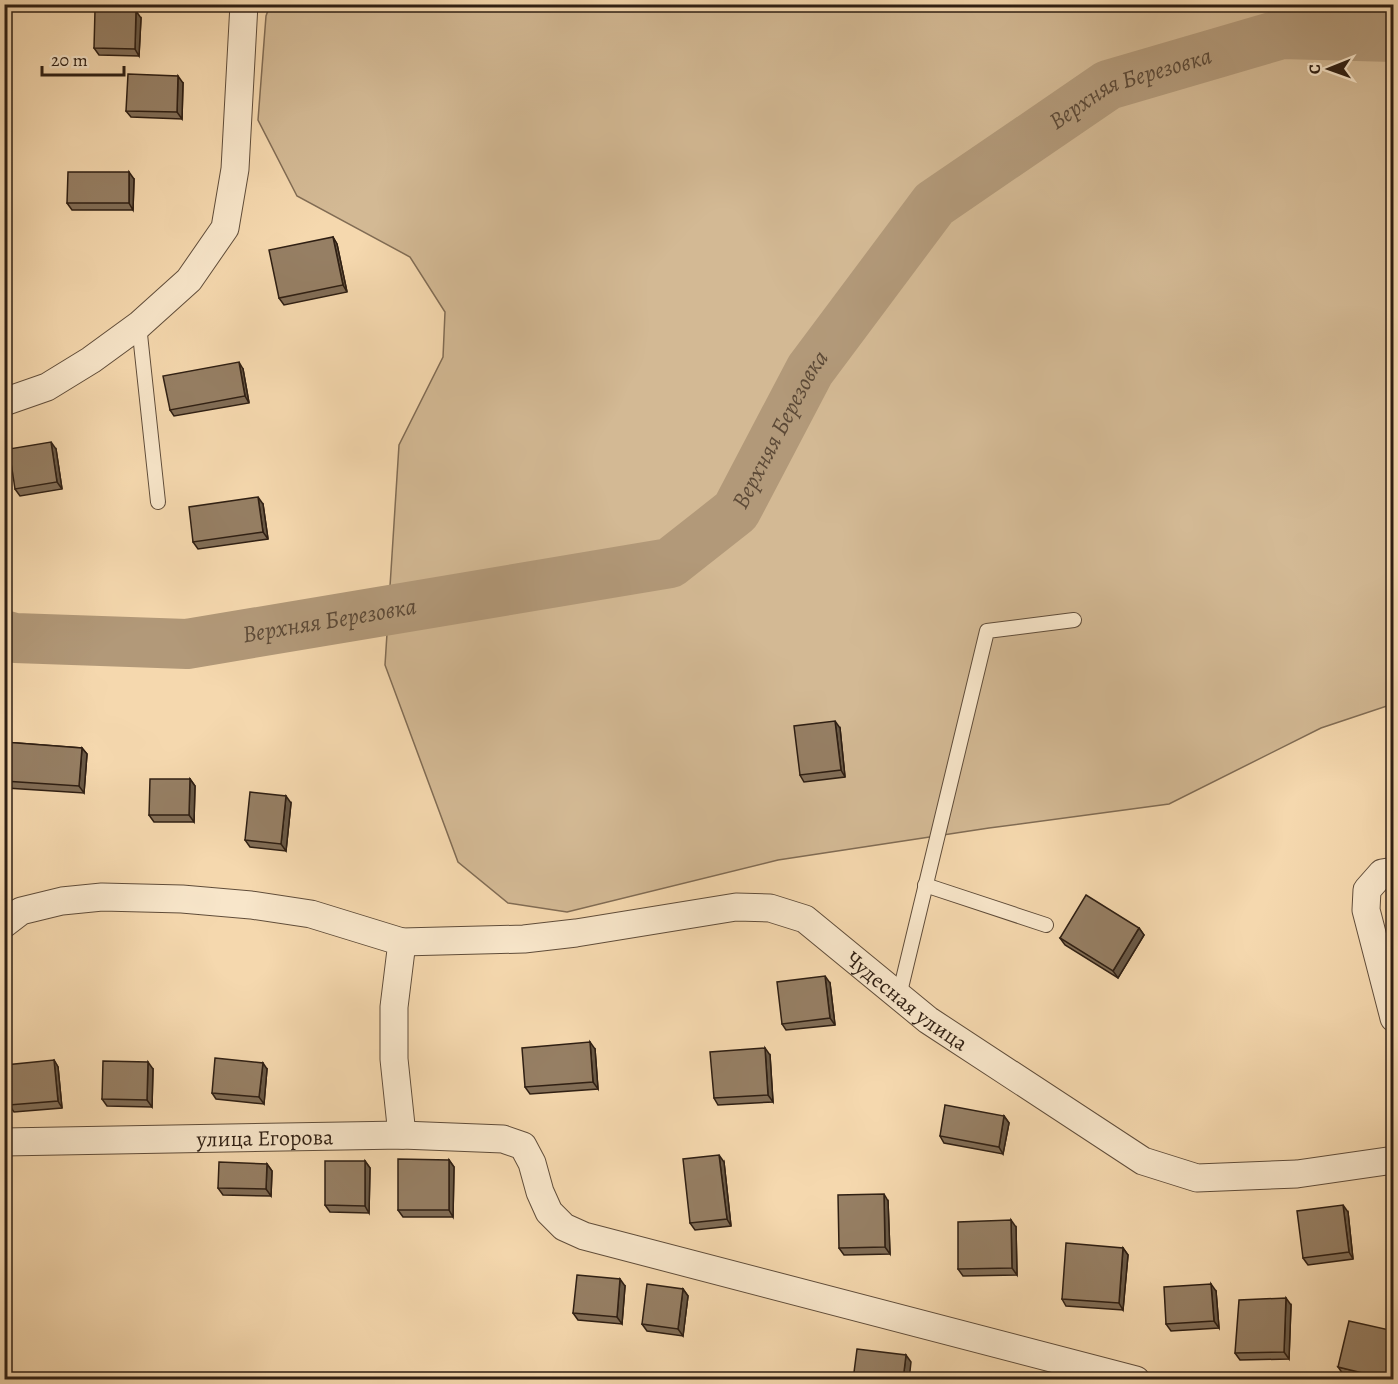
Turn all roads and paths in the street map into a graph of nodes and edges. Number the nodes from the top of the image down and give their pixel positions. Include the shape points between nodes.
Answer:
1 (244, 4) edge
2 (139, 325) junction
3 (4, 402) edge
4 (158, 502) dead end
5 (1074, 620) dead end
6 (1394, 871) edge
7 (925, 885) junction
8 (4, 924) edge
9 (1046, 925) dead end
10 (402, 942) junction
11 (898, 996) junction
12 (1394, 1018) edge
13 (402, 1135) junction
14 (4, 1142) edge
15 (1394, 1160) edge
16 (1136, 1380) edge

1 - 2 street via 235,169 225,228 189,280
2 - 3 street via 47,387
2 - 4 lane
5 - 7 lane via 987,631
6 - 12 street via 1382,873 1367,890 1366,910
7 - 9 lane
7 - 11 lane
8 - 10 street, Чудесная улица via 21,911 62,901 102,897 182,899 311,914
10 - 11 street, Чудесная улица via 524,939 736,907 770,908 805,919
10 - 13 street via 394,1007 394,1059
11 - 15 street, Чудесная улица via 928,1020 1143,1161 1197,1178 1297,1174
13 - 14 street, улица Егорова
13 - 16 street, улица Егорова via 503,1139 523,1146 549,1212 564,1227 584,1236

